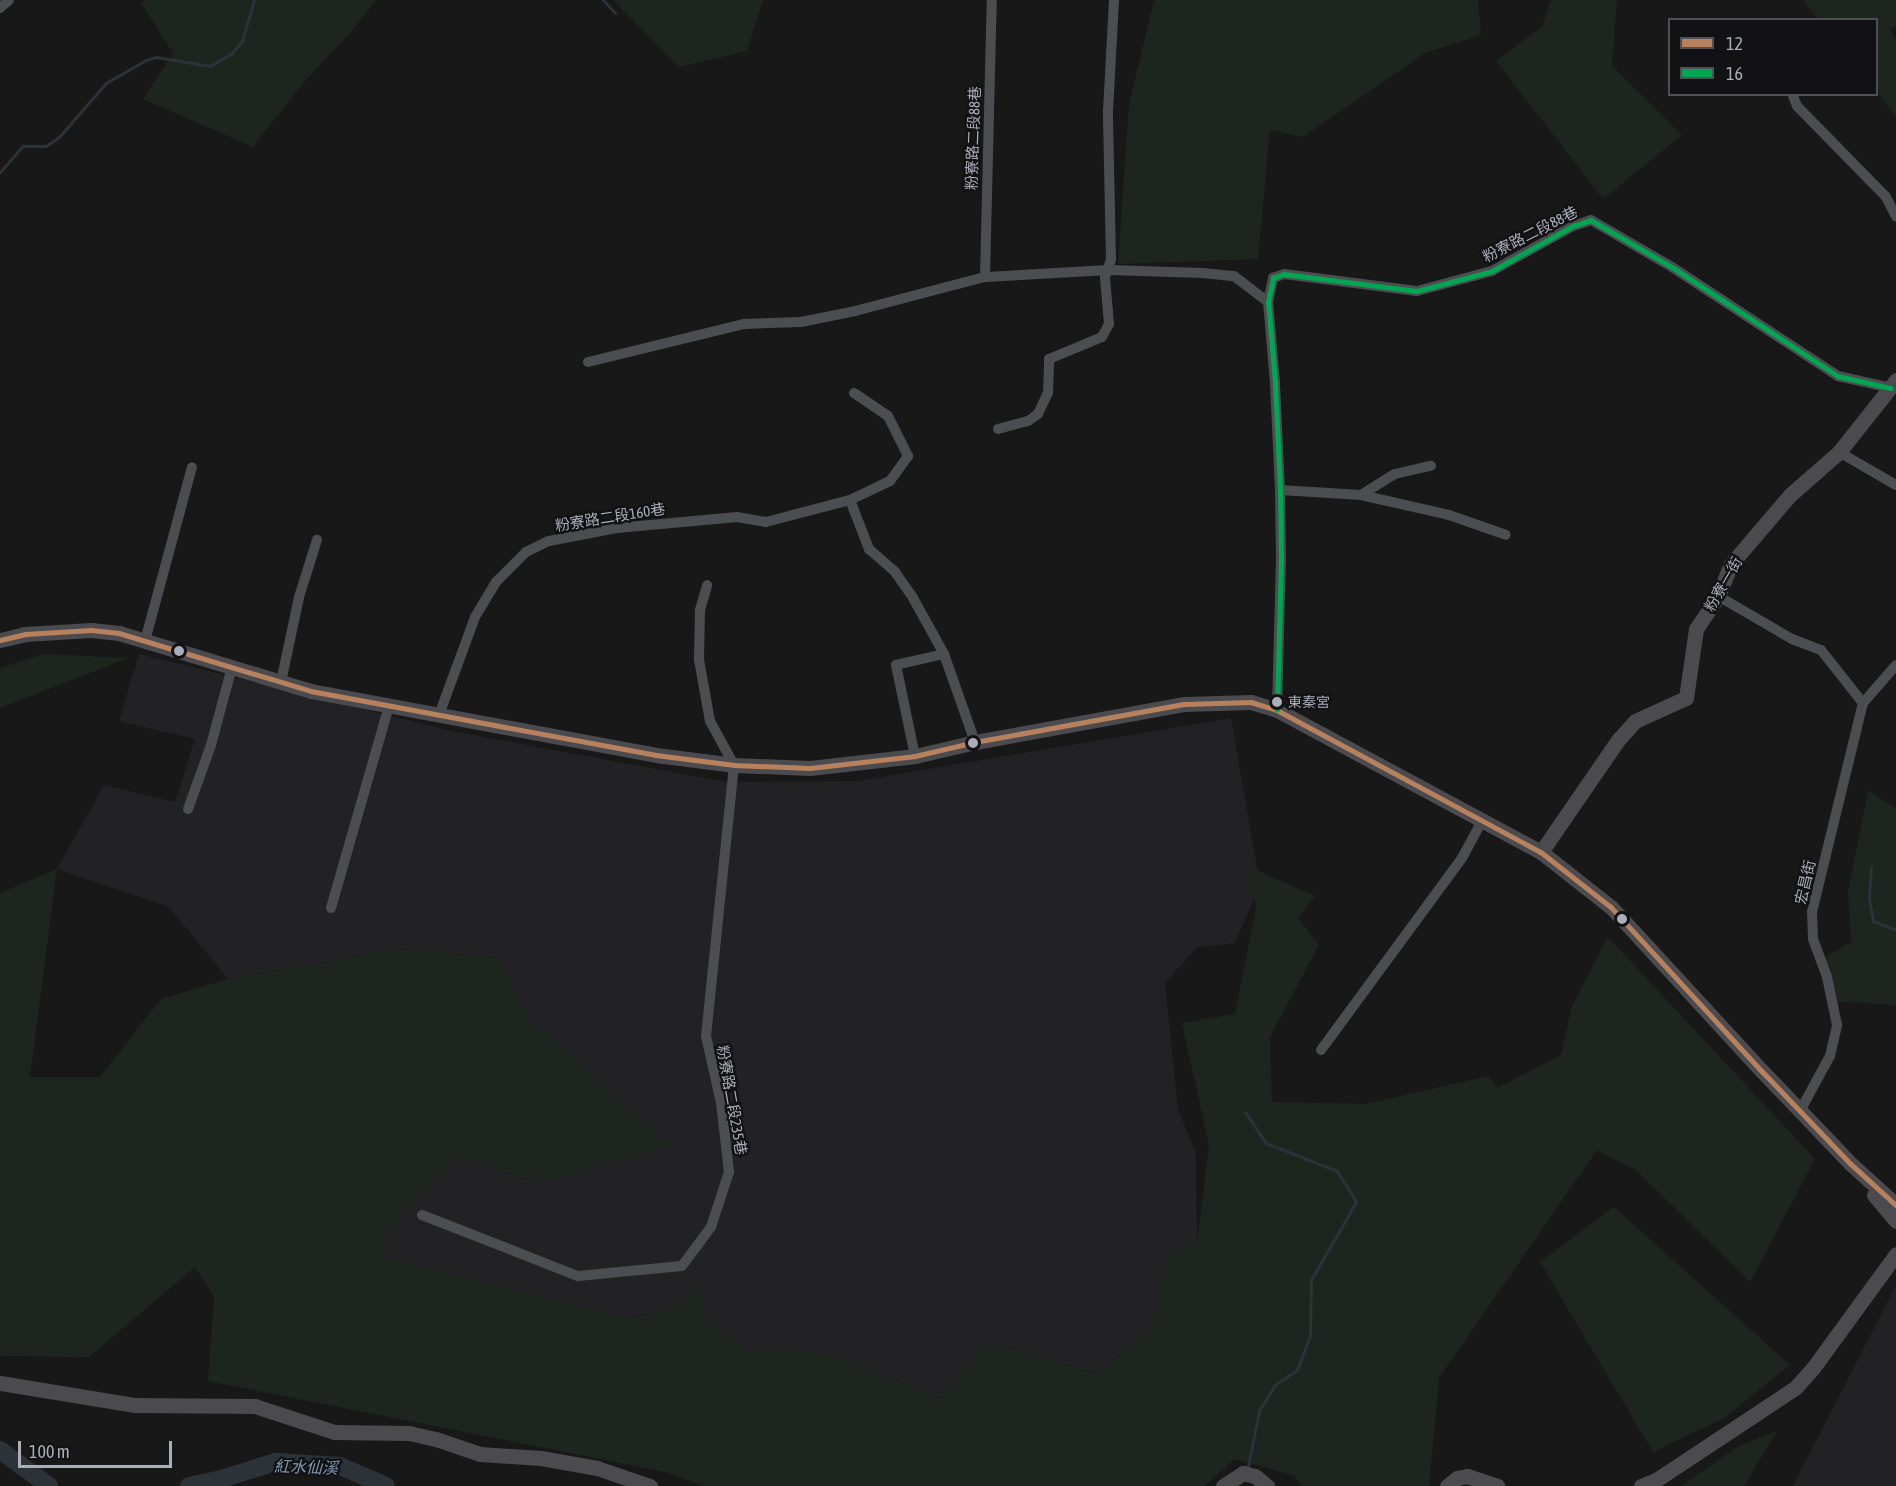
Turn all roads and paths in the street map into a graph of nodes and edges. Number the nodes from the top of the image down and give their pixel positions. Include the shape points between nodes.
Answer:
1 (9, 0) edge
2 (992, 0) edge
3 (1114, 0) edge
4 (0, 8) edge
5 (1793, 96) edge
6 (1896, 217) edge
7 (1109, 270) junction
8 (985, 277) junction
9 (1268, 302) junction
10 (588, 362) dead end
11 (1894, 384) edge
12 (854, 393) dead end
13 (998, 429) dead end
14 (1839, 452) junction
15 (1431, 466) dead end
16 (192, 467) dead end
17 (1896, 485) edge
18 (1280, 490) junction
19 (1361, 495) junction
20 (850, 500) junction
21 (1506, 535) dead end
22 (317, 540) dead end
23 (706, 585) dead end
24 (1718, 596) junction
25 (0, 640) edge
26 (145, 641) junction
27 (944, 654) junction
28 (1896, 664) edge
29 (232, 667) junction
30 (281, 682) junction
31 (1863, 703) junction
32 (389, 706) junction
33 (1277, 710) junction
34 (438, 715) junction
35 (975, 742) junction
36 (915, 756) junction
37 (734, 765) junction
38 (188, 809) dead end
39 (1482, 821) junction
40 (1541, 852) junction
41 (331, 908) dead end
42 (1321, 1050) dead end
43 (1800, 1111) junction
44 (1851, 1164) junction
45 (1896, 1205) edge
46 (422, 1215) dead end
47 (1896, 1221) edge
48 (1896, 1254) edge
49 (0, 1383) edge
50 (1255, 1478) edge
51 (650, 1486) edge
52 (1223, 1486) edge
53 (1447, 1486) edge
54 (1497, 1486) edge
55 (1641, 1486) edge

1 - 4 street
2 - 8 street, 粉寮路二段88巷
3 - 7 street via 1107,111
5 - 6 street via 1797,106 1886,197
7 - 8 street
7 - 9 street via 1234,276
7 - 13 street via 1105,277 1109,324 1102,337 1049,359 1048,393 1038,414 1028,421
8 - 10 street via 865,309 801,322 744,324
9 - 11 street, 粉寮路二段88巷 via 1273,278 1284,274 1417,291 1466,279 1492,271 1591,220 1672,267 1838,376
9 - 18 street, 粉寮路二段88巷
11 - 14 main road, 粉寮一街
12 - 20 street, 粉寮路二段160巷 via 888,416 908,456 890,481
14 - 17 street
14 - 24 main road, 粉寮一街 via 1790,495 1731,564
15 - 19 street via 1395,474
16 - 26 street
18 - 19 street
18 - 33 street, 粉寮路二段88巷
19 - 21 street via 1449,515
20 - 27 street via 869,549 895,572
20 - 34 street, 粉寮路二段160巷 via 766,522 737,517 617,528 549,541 526,552 496,582 475,617
22 - 30 street via 299,597
23 - 37 street via 700,610 699,660 710,721
24 - 31 street via 1792,639 1821,650
24 - 40 main road, 粉寮一街 via 1696,629 1686,698 1635,721
25 - 26 main road via 26,634 91,630
26 - 29 main road
27 - 35 street
27 - 36 street via 896,665
28 - 31 street, 宏昌街
29 - 30 main road
29 - 38 street
30 - 32 main road
31 - 43 street, 宏昌街 via 1812,912 1813,939 1838,1025 1830,1056
32 - 34 main road
32 - 41 street
33 - 35 main road via 1251,702 1185,704
33 - 39 main road
34 - 37 main road via 656,755
35 - 36 main road
36 - 37 main road via 810,768
37 - 46 street, 粉寮路二段235巷 via 706,1036 729,1172 711,1227 682,1266 578,1276
39 - 40 main road
39 - 42 street via 1462,858
40 - 43 main road via 1611,907
43 - 44 main road
44 - 45 main road
44 - 47 main road
48 - 55 main road via 1814,1368 1795,1388
49 - 51 main road via 135,1405 255,1406 334,1432 409,1433 480,1454 541,1458 597,1468
50 - 52 main road
53 - 54 main road via 1467,1476

